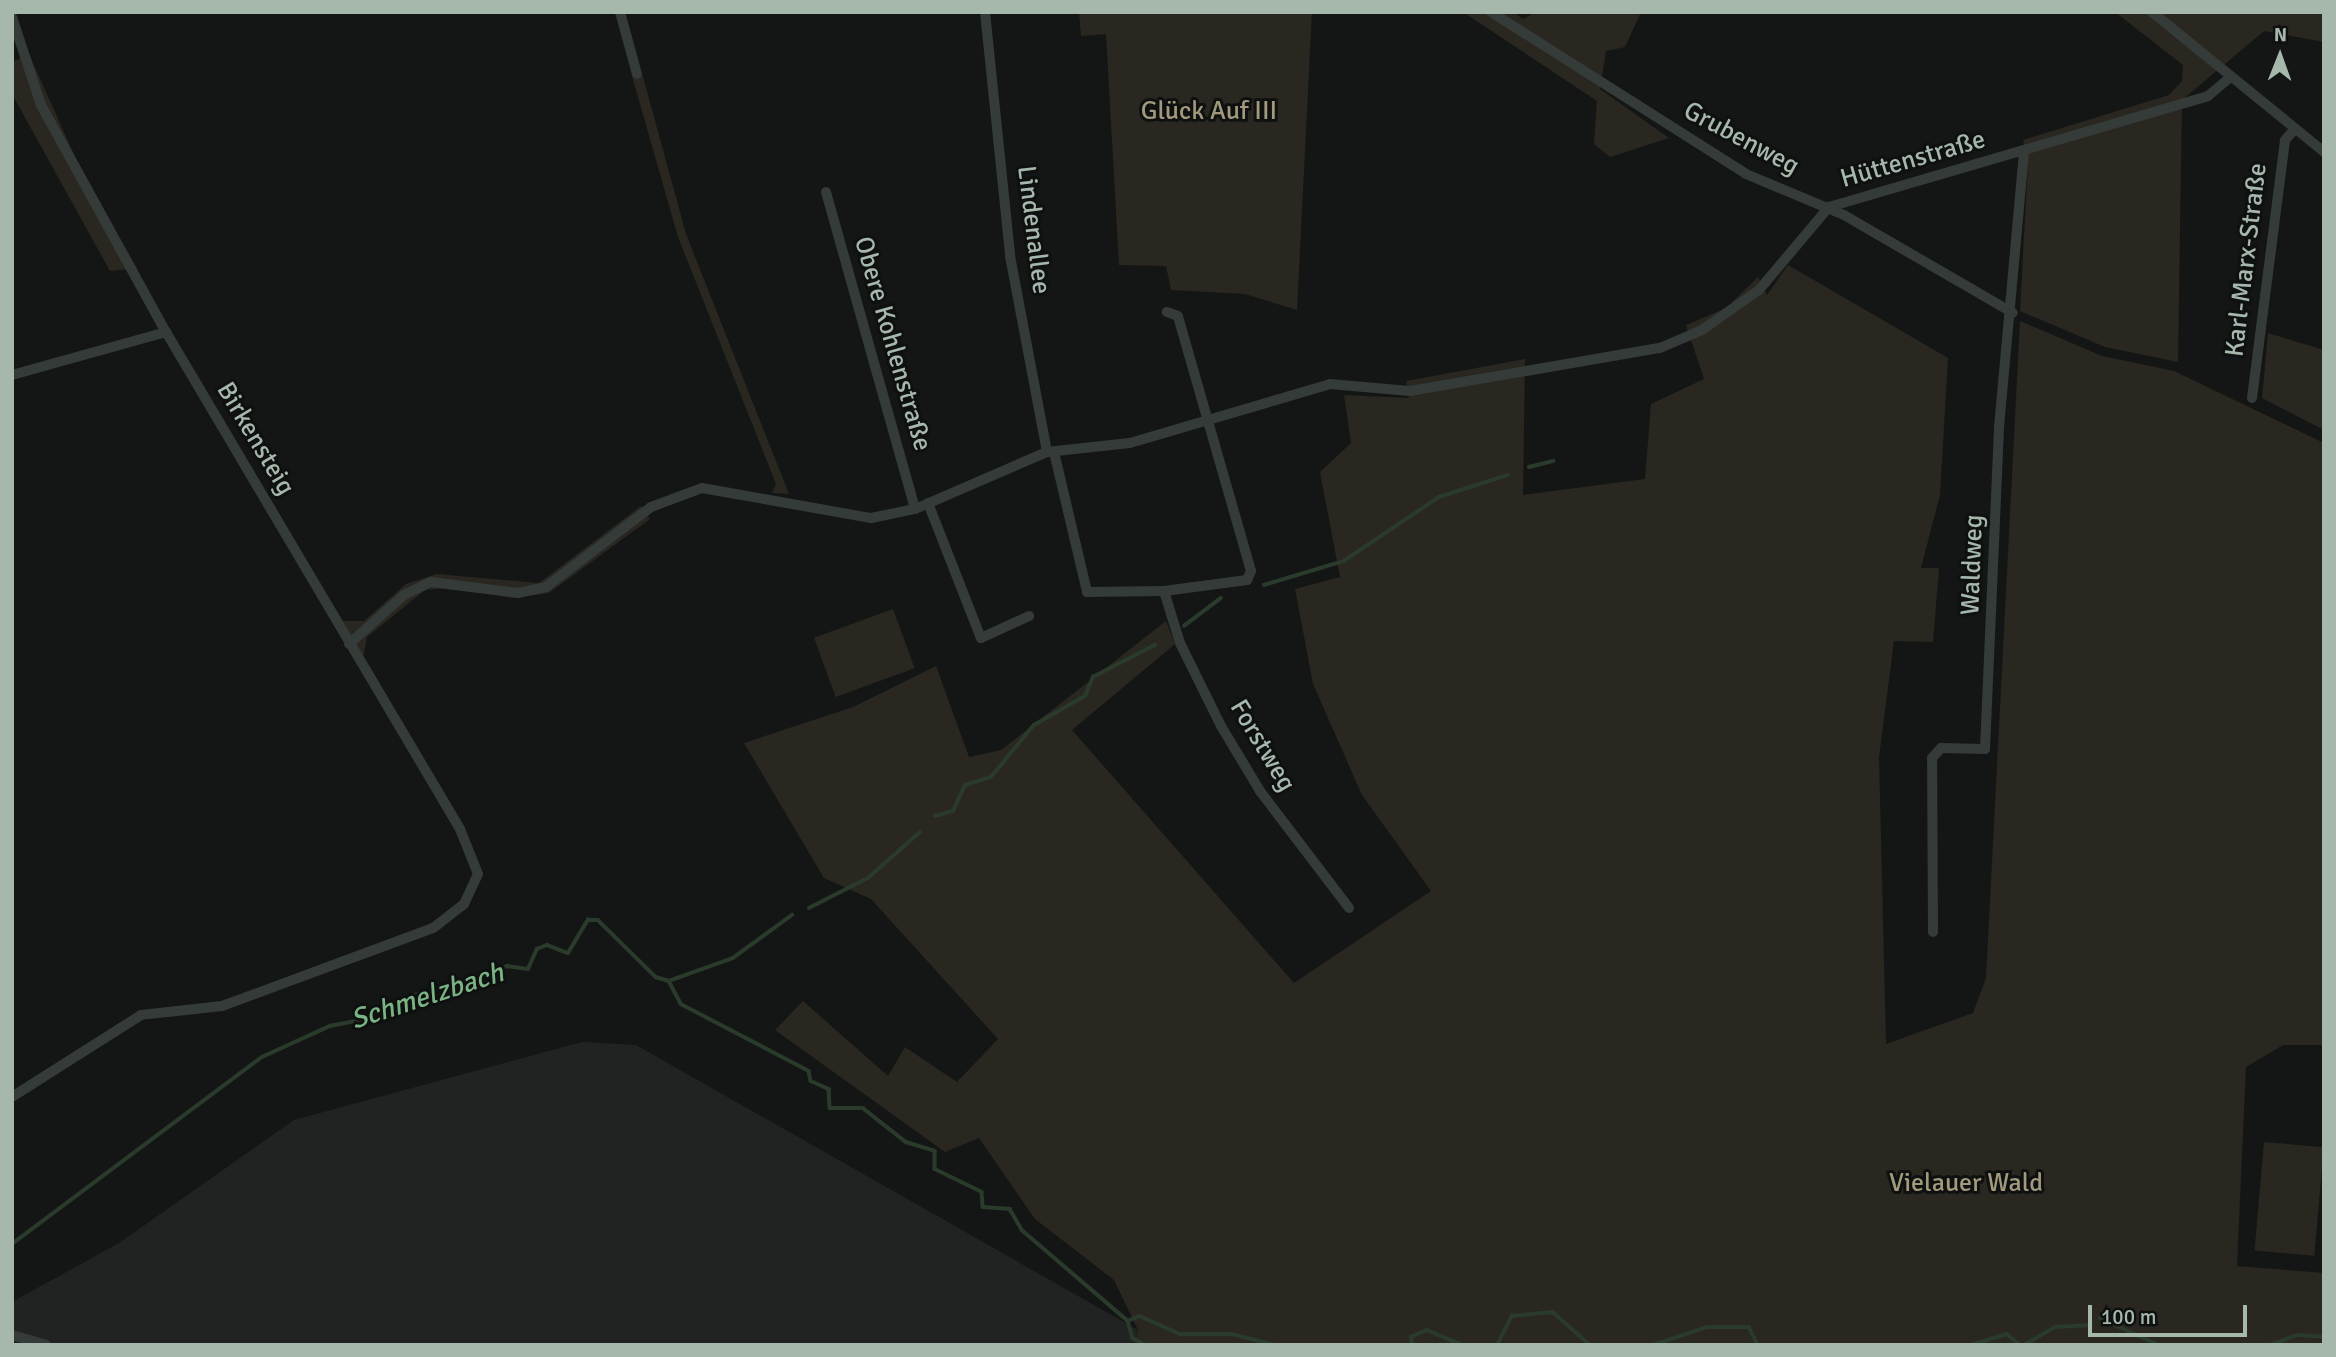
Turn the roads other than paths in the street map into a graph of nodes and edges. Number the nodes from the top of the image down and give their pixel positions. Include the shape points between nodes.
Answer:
1 (620, 12) edge
2 (985, 12) edge
3 (1491, 12) edge
4 (2152, 12) edge
5 (12, 17) edge
6 (637, 74) dead end
7 (2228, 79) junction
8 (2293, 131) junction
9 (2024, 152) junction
10 (2324, 152) edge
11 (826, 192) dead end
12 (1829, 207) junction
13 (1167, 312) dead end
14 (2012, 313) junction
15 (166, 332) junction
16 (12, 375) edge
17 (2252, 398) dead end
18 (1208, 418) junction
19 (1051, 452) junction
20 (928, 503) junction
21 (915, 509) junction
22 (1164, 591) junction
23 (1029, 616) dead end
24 (349, 644) junction
25 (1349, 908) dead end
26 (1933, 932) dead end
27 (12, 1097) edge
28 (12, 1335) edge
29 (46, 1345) edge

1 - 6 street
2 - 19 street, Lindenallee via 1010,256
3 - 12 street, Grubenweg via 1746,174
4 - 7 street
5 - 15 street, Birkensteig via 41,105
7 - 8 street
7 - 9 street, Hüttenstraße via 2208,96
8 - 10 street
8 - 17 street, Karl-Marx-Straße via 2285,140
9 - 12 street, Hüttenstraße
9 - 14 street, Waldweg
11 - 21 street, Obere Kohlenstraße
12 - 14 street, Grubenweg
12 - 18 street, Hüttenstraße via 1759,290 1702,330 1660,348 1410,391 1330,384
13 - 18 street via 1178,316
14 - 26 street, Waldweg via 1999,427 1985,749 1941,748 1932,758
15 - 16 street
15 - 24 street, Birkensteig
18 - 19 street via 1130,443
18 - 22 street via 1251,571 1247,580
19 - 20 street
19 - 22 street via 1087,592
20 - 21 street
20 - 23 street via 981,638
21 - 24 street via 871,518 702,488 650,507 546,587 518,593 432,582 404,595
22 - 25 street, Forstweg via 1180,643 1221,726 1260,791
24 - 27 street, Birkensteig via 460,829 478,874 464,904 433,928 222,1006 141,1015
28 - 29 street

